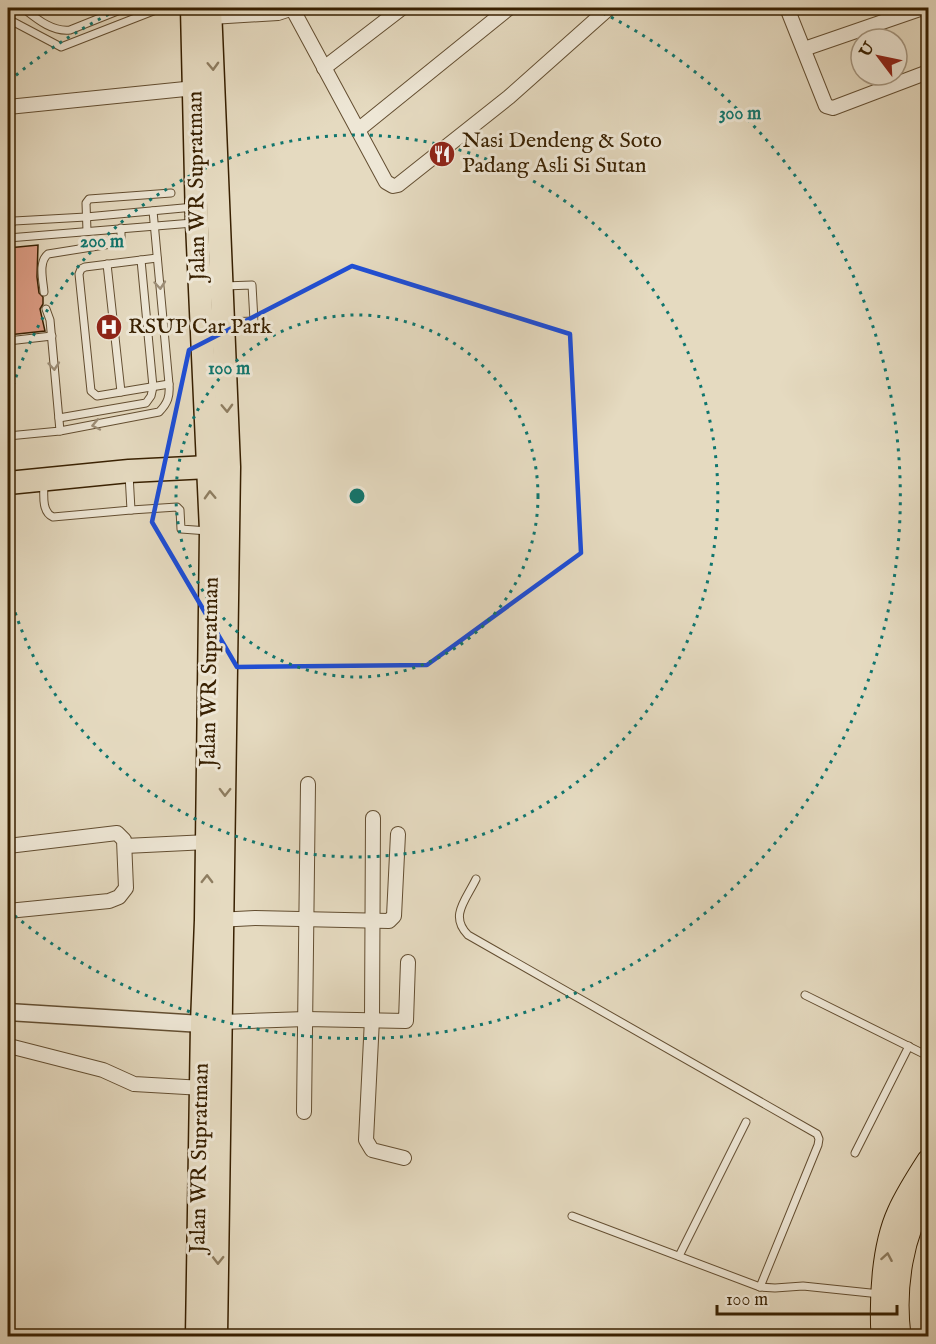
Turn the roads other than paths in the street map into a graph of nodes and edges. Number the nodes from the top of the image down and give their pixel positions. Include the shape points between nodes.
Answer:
1 (23, 8) edge
2 (125, 8) edge
3 (161, 8) edge
4 (292, 8) edge
5 (402, 8) edge
6 (509, 8) edge
7 (608, 8) edge
8 (787, 8) edge
9 (923, 8) edge
10 (145, 10) edge
11 (204, 11) edge
12 (8, 19) edge
13 (804, 49) junction
14 (324, 68) junction
15 (928, 72) edge
16 (195, 88) junction
17 (8, 107) edge
18 (358, 130) junction
19 (171, 193) dead end
20 (153, 211) junction
21 (197, 215) junction
22 (86, 217) junction
23 (154, 227) junction
24 (121, 228) junction
25 (87, 231) junction
26 (9, 238) edge
27 (157, 258) junction
28 (141, 260) junction
29 (107, 264) junction
30 (222, 286) junction
31 (44, 292) dead end
32 (46, 309) dead end
33 (223, 322) junction
34 (52, 336) junction
35 (8, 340) edge
36 (170, 384) junction
37 (153, 387) junction
38 (121, 392) junction
39 (59, 418) junction
40 (60, 431) junction
41 (8, 436) edge
42 (209, 467) junction
43 (129, 471) junction
44 (44, 479) junction
45 (8, 483) edge
46 (131, 510) junction
47 (211, 531) junction
48 (308, 784) dead end
49 (373, 818) dead end
50 (398, 834) dead end
51 (208, 842) junction
52 (8, 846) edge
53 (125, 846) junction
54 (476, 879) dead end
55 (8, 912) edge
56 (306, 919) junction
57 (215, 920) junction
58 (374, 920) junction
59 (408, 962) dead end
60 (806, 995) dead end
61 (8, 1012) edge
62 (306, 1018) junction
63 (372, 1019) junction
64 (212, 1023) junction
65 (909, 1046) junction
66 (13, 1047) dead end
67 (928, 1056) edge
68 (203, 1088) junction
69 (304, 1112) dead end
70 (746, 1122) dead end
71 (855, 1153) dead end
72 (404, 1158) dead end
73 (928, 1160) edge
74 (928, 1192) edge
75 (572, 1216) dead end
76 (679, 1257) junction
77 (760, 1287) junction
78 (883, 1294) junction
79 (197, 1336) edge
80 (216, 1336) edge
81 (882, 1336) edge
82 (900, 1336) edge

1 - 2 lane via 62,31
3 - 10 lane
4 - 11 street via 278,13
4 - 14 street
5 - 14 street
6 - 18 street
7 - 18 street via 509,97 398,185 386,182
8 - 13 street
9 - 13 street
10 - 12 lane via 61,47
11 - 16 highway, Jalan WR Supratman
11 -> 30 highway, Jalan WR Supratman
13 - 15 street via 829,108
14 - 18 street
16 - 17 street
16 - 21 highway, Jalan WR Supratman
19 - 22 lane via 88,199
20 - 21 lane
20 - 22 lane
20 - 23 lane
21 - 23 lane
21 - 42 highway, Jalan WR Supratman
22 - 25 lane
22 - 26 lane via 11,222
23 - 24 lane
23 - 27 lane
24 - 25 lane
24 - 31 lane via 117,243 44,256
25 - 26 lane
27 - 28 lane
27 -> 36 lane
28 - 29 lane
28 - 37 lane
29 - 38 lane
29 - 38 lane via 85,267 79,274 91,391 97,396
30 - 33 highway, Jalan WR Supratman
30 - 33 lane via 252,285 254,321
32 - 34 lane
33 -> 57 highway, Jalan WR Supratman via 229,466
34 - 35 lane
34 -> 39 lane
36 - 37 lane
36 -> 40 lane via 170,395 159,412
37 - 38 lane
37 - 39 lane via 146,403
39 - 40 lane
40 - 41 lane
42 - 43 highway
47 -> 42 highway, Jalan WR Supratman
43 - 44 highway
43 - 46 lane
44 - 45 highway
44 - 46 lane via 46,511 53,517
46 - 47 lane via 177,507 181,529
47 - 51 highway, Jalan WR Supratman
48 - 56 street
49 - 58 street
50 - 58 street via 394,916 389,921
51 - 53 street
57 -> 51 highway, Jalan WR Supratman
52 - 53 street via 113,833 122,836
53 - 55 street via 126,888 119,897
54 - 77 lane via 458,919 468,935 817,1134 818,1145
56 - 57 street
56 - 58 street
56 - 62 street
57 - 64 highway, Jalan WR Supratman
58 - 63 street
59 - 63 street via 406,1021
60 - 65 lane
61 - 64 street
62 - 63 street
62 - 64 street
62 - 69 street
63 - 72 street via 366,1140 372,1150
64 - 68 highway, Jalan WR Supratman
64 -> 80 highway, Jalan WR Supratman
65 - 67 lane
65 - 71 lane
66 - 68 street via 103,1070 134,1084
68 - 79 highway, Jalan WR Supratman
70 - 76 lane
78 -> 73 main road via 888,1248 897,1215
74 - 82 main road via 905,1243 899,1279
75 - 76 lane
76 - 77 lane
77 - 78 lane via 803,1286
78 - 81 main road

